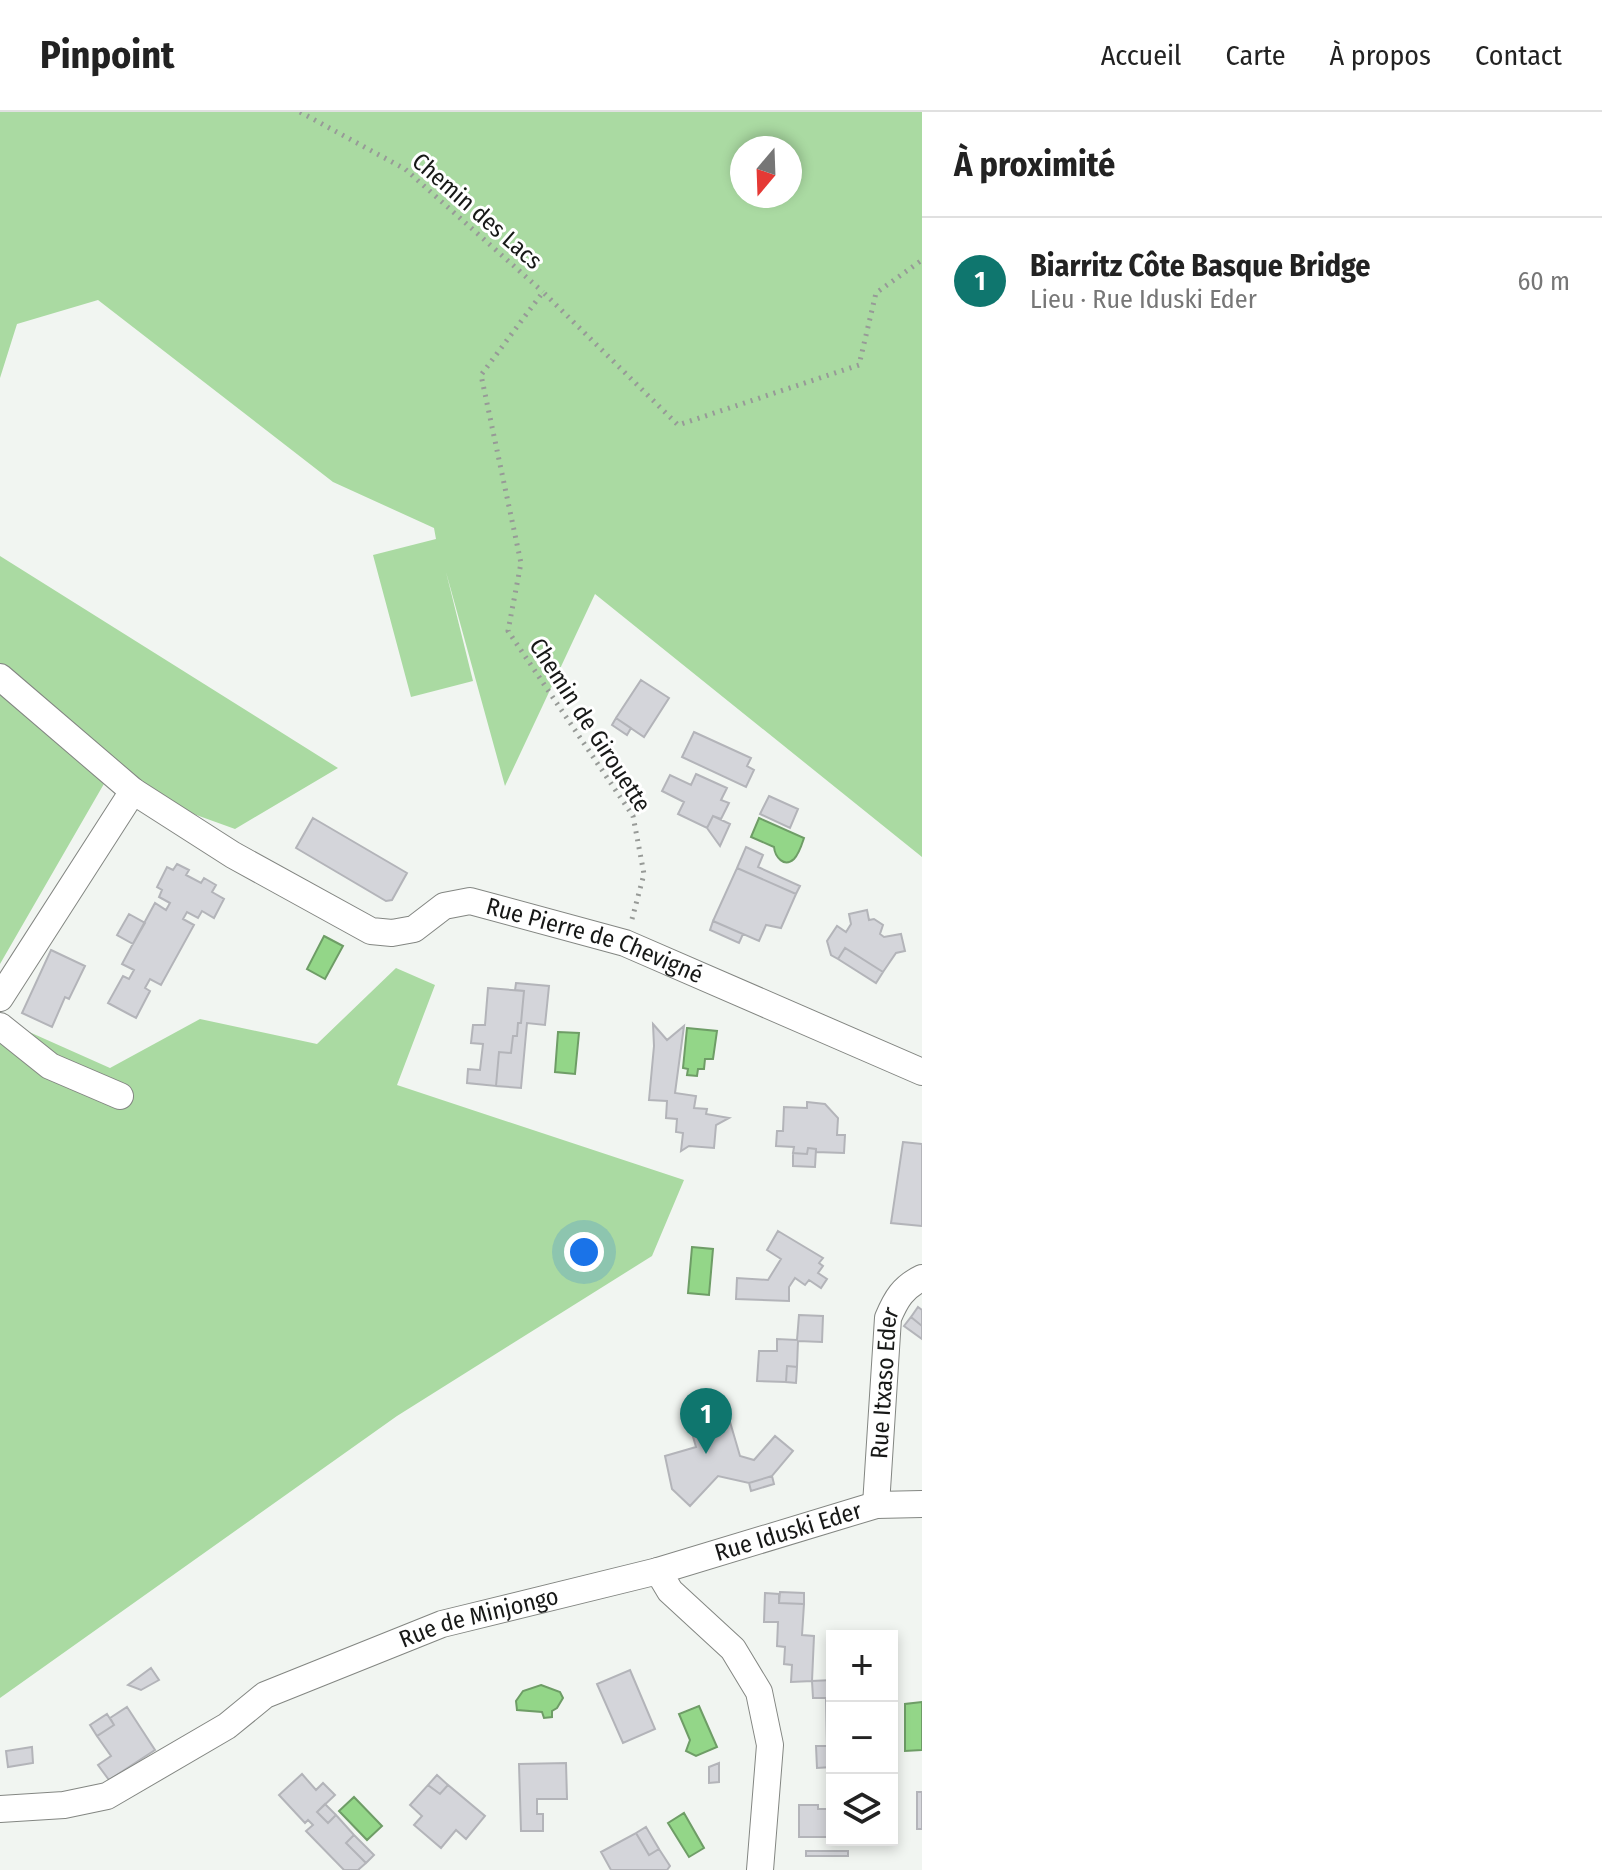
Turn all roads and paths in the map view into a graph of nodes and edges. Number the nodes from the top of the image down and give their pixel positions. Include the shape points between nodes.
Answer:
1 (300, 112) edge
2 (922, 260) edge
3 (543, 292) junction
4 (0, 677) edge
5 (133, 791) junction
6 (625, 943) junction
7 (0, 998) edge
8 (0, 1026) edge
9 (922, 1072) edge
10 (120, 1096) dead end
11 (922, 1278) edge
12 (922, 1504) edge
13 (876, 1505) junction
14 (658, 1571) junction
15 (0, 1809) edge
16 (760, 1870) edge

1 - 3 path, Chemin des Lacs via 405,169
2 - 3 path via 876,293 859,365 678,425
3 - 6 path, Chemin de Girouette via 481,375 521,563 508,631 633,816 644,874
4 - 5 street, Rue Pierre de Chevigné
5 - 6 street, Rue Pierre de Chevigné via 233,855 371,931 414,929 444,906 470,901
5 - 7 street
6 - 9 street, Rue Pierre de Chevigné
8 - 10 street via 50,1066
11 - 13 street, Rue Itxaso Eder via 896,1298 888,1318
12 - 13 street, Rue Iduski Eder
13 - 14 street, Rue Iduski Eder
14 - 15 street, Rue de Minjongo via 442,1624 265,1695 227,1726 107,1796
14 - 16 street via 670,1591 733,1649 759,1692 770,1745

